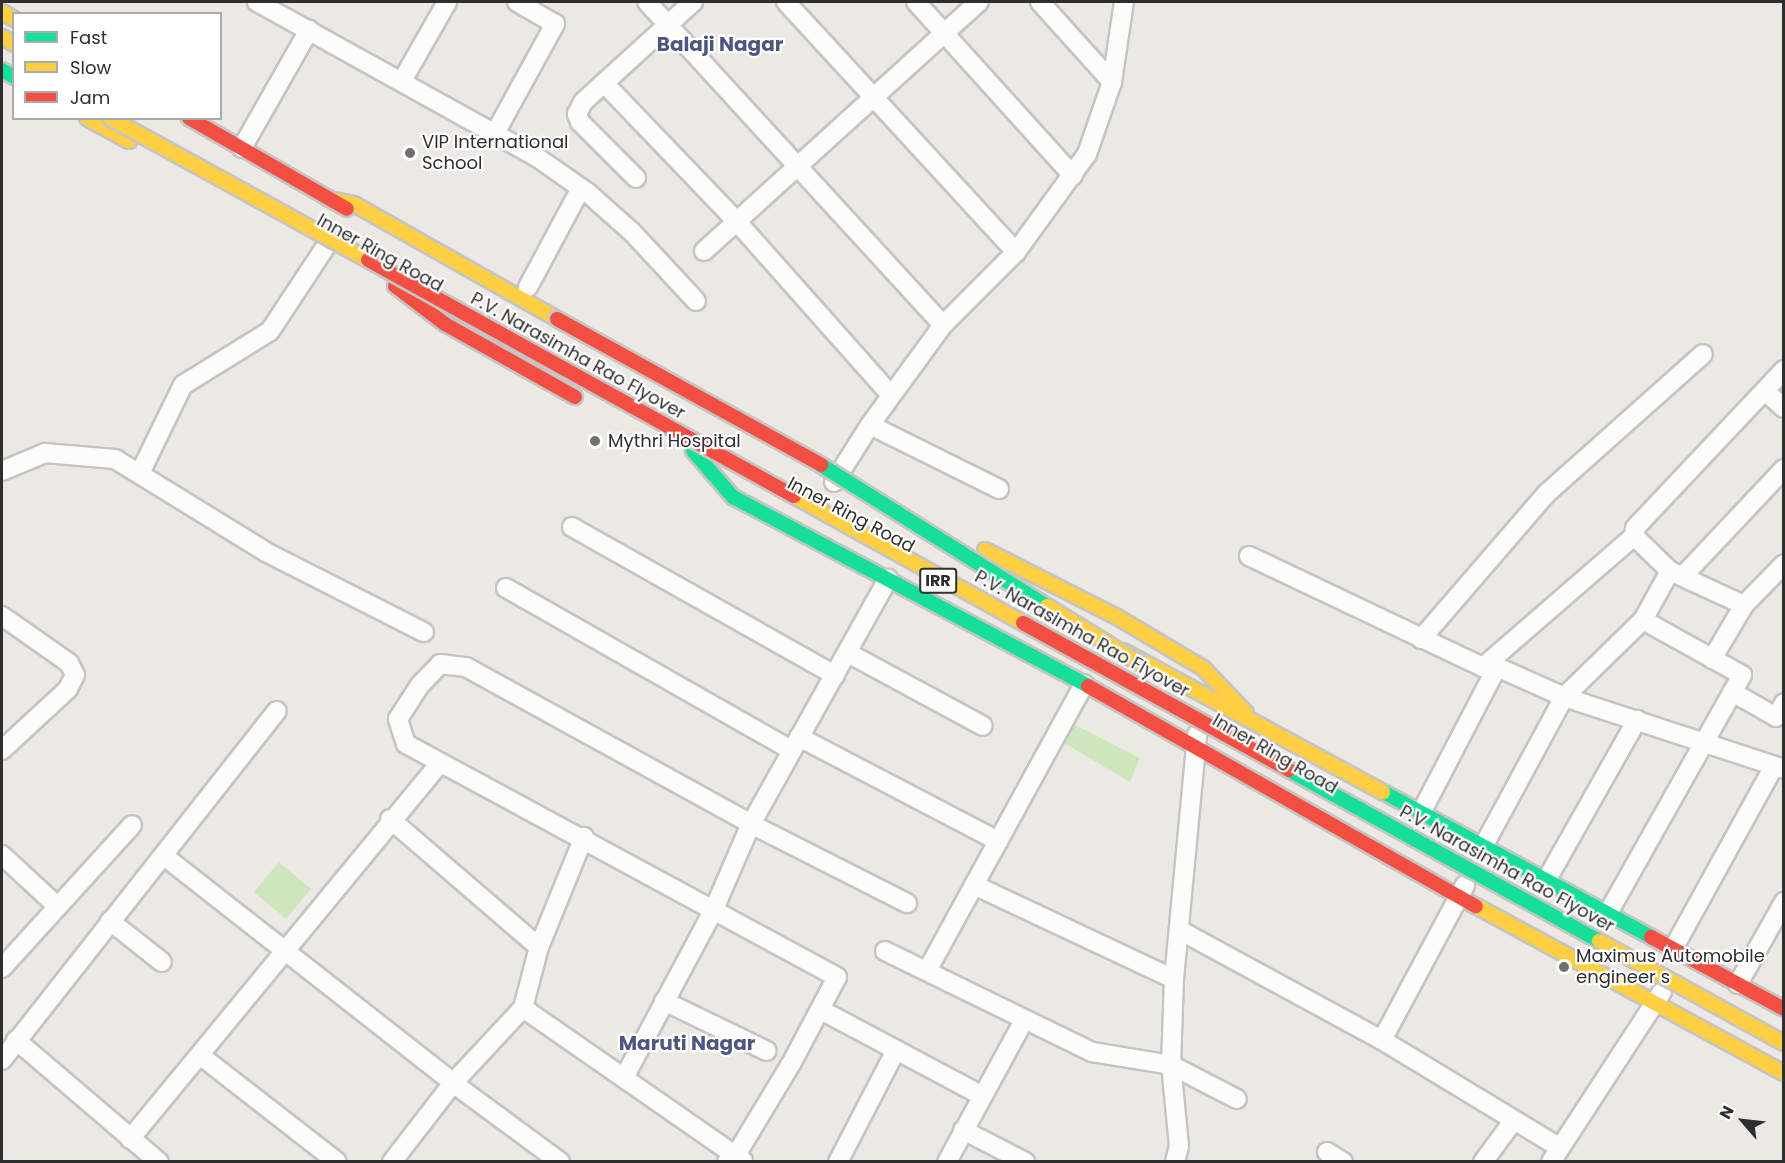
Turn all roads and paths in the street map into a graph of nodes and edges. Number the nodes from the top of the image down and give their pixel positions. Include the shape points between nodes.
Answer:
1 (257, 2) edge
2 (447, 2) edge
3 (517, 2) edge
4 (647, 2) edge
5 (693, 2) edge
6 (786, 2) edge
7 (916, 2) edge
8 (979, 2) edge
9 (1040, 2) edge
10 (1124, 2) edge
11 (668, 24) junction
12 (309, 30) junction
13 (945, 33) junction
14 (402, 81) junction
15 (1112, 82) junction
16 (604, 83) junction
17 (873, 97) junction
18 (91, 120) edge
19 (114, 120) edge
20 (193, 120) edge
21 (494, 135) junction
22 (242, 148) junction
23 (798, 165) junction
24 (1072, 176) junction
25 (636, 178) dead end
26 (581, 188) junction
27 (323, 196) junction
28 (739, 224) junction
29 (328, 243) junction
30 (704, 251) dead end
31 (1016, 252) junction
32 (371, 267) junction
33 (528, 287) junction
34 (696, 301) dead end
35 (943, 325) junction
36 (1703, 354) dead end
37 (1784, 370) edge
38 (1765, 391) junction
39 (891, 395) junction
40 (591, 406) dead end
41 (1784, 408) edge
42 (870, 425) junction
43 (687, 454) junction
44 (844, 466) junction
45 (1784, 469) edge
46 (2, 471) edge
47 (140, 473) junction
48 (829, 489) junction
49 (999, 489) dead end
50 (889, 526) dead end
51 (572, 527) dead end
52 (1634, 536) junction
53 (1249, 556) dead end
54 (1003, 561) junction
55 (1784, 564) edge
56 (1677, 573) junction
57 (888, 579) junction
58 (992, 580) junction
59 (506, 588) dead end
60 (1744, 605) junction
61 (2, 616) edge
62 (1643, 620) junction
63 (424, 632) dead end
64 (1421, 639) junction
65 (848, 653) junction
66 (1712, 659) junction
67 (1139, 663) junction
68 (1490, 667) junction
69 (835, 675) junction
70 (1130, 681) junction
71 (1084, 684) junction
72 (1734, 693) junction
73 (1564, 697) junction
74 (1784, 703) edge
75 (277, 711) dead end
76 (1636, 720) junction
77 (1257, 724) junction
78 (983, 726) dead end
79 (1196, 738) junction
80 (1706, 742) junction
81 (795, 743) junction
82 (2, 750) edge
83 (440, 763) junction
84 (1779, 768) edge
85 (1422, 811) junction
86 (390, 819) junction
87 (751, 824) junction
88 (132, 825) dead end
89 (1456, 830) junction
90 (584, 837) junction
91 (998, 841) junction
92 (1484, 845) junction
93 (2, 855) edge
94 (164, 856) junction
95 (1437, 866) junction
96 (1547, 879) junction
97 (974, 885) junction
98 (1463, 888) junction
99 (1784, 902) edge
100 (907, 903) dead end
101 (57, 905) junction
102 (714, 909) junction
103 (1608, 913) junction
104 (110, 921) junction
105 (1181, 931) junction
106 (539, 947) junction
107 (1673, 949) junction
108 (285, 950) junction
109 (885, 951) dead end
110 (162, 962) dead end
111 (2, 968) edge
112 (927, 971) junction
113 (1174, 980) junction
114 (1738, 984) junction
115 (1659, 998) junction
116 (664, 1001) junction
117 (523, 1008) junction
118 (1784, 1009) edge
119 (821, 1010) junction
120 (1784, 1021) edge
121 (1023, 1022) junction
122 (16, 1040) junction
123 (1382, 1040) junction
124 (1784, 1043) edge
125 (896, 1050) junction
126 (767, 1051) dead end
127 (1784, 1055) edge
128 (201, 1056) junction
129 (2, 1060) edge
130 (1171, 1065) junction
131 (1784, 1073) edge
132 (625, 1076) junction
133 (453, 1083) junction
134 (981, 1095) junction
135 (1237, 1099) dead end
136 (1514, 1120) junction
137 (963, 1130) junction
138 (130, 1139) junction
139 (1556, 1155) edge
140 (736, 1159) edge
141 (159, 1161) edge
142 (337, 1161) edge
143 (392, 1161) edge
144 (560, 1161) edge
145 (838, 1161) edge
146 (947, 1161) edge
147 (1024, 1161) edge
148 (1175, 1161) edge
149 (1484, 1161) edge

1 - 12 street
2 - 14 street
3 - 21 street via 555,24
4 - 11 street
5 - 11 street
6 - 17 street
7 - 13 street
8 - 13 street
9 - 15 street
10 - 15 street
11 - 16 street
11 - 23 street
12 - 14 street
12 - 22 street
13 - 17 street
13 - 24 street
14 - 21 street
15 - 24 street via 1087,154
16 - 25 street via 583,102 577,114 580,122
16 - 28 street
17 - 23 street
17 - 31 street
18 - 29 main road, Inner Ring Road / IRR
19 - 70 main road, P.V. Narasimha Rao Flyover, bridge
20 - 22 main road, Inner Ring Road / IRR
21 - 26 street
22 - 27 main road, Inner Ring Road / IRR
23 - 28 street
23 - 35 street
24 - 31 street
26 - 33 street
26 - 34 street via 632,232
27 - 33 main road via 336,192 363,198
27 - 48 main road, Inner Ring Road / IRR
27 - 67 main road, bridge via 354,204 815,461
28 - 30 street
28 - 39 street
29 - 32 main road, Inner Ring Road / IRR
29 - 47 street via 270,331 183,385
31 - 35 street
32 - 40 main road via 445,324
32 - 43 main road, Inner Ring Road / IRR
33 - 44 main road
35 - 39 street
36 - 64 street via 1546,494
37 - 38 street
38 - 41 street
38 - 52 street via 1635,528
39 - 42 street
42 - 44 street
42 - 49 street
43 - 57 main road via 734,497
43 - 70 main road, bridge via 806,525
43 - 79 main road, Inner Ring Road / IRR via 1095,666
44 - 48 street
44 - 54 main road
45 - 56 street
46 - 47 street via 45,453 115,459
47 - 63 street via 266,552
48 - 58 main road, Inner Ring Road / IRR
50 - 67 main road, P.V. Narasimha Rao Flyover, bridge
51 - 69 street
52 - 56 street
52 - 68 street
53 - 64 street
54 - 58 street
54 - 77 main road via 1117,617 1203,668
55 - 60 street
56 - 60 street
56 - 62 street
57 - 65 street
57 - 71 main road
58 - 77 main road, Inner Ring Road / IRR
59 - 81 street
60 - 66 street
61 - 82 street via 69,663 75,675 68,689
62 - 66 street
62 - 73 street
64 - 68 street
65 - 69 street
65 - 78 street
66 - 72 street via 1742,675
67 - 120 main road, P.V. Narasimha Rao Flyover
68 - 73 street
68 - 85 street
69 - 81 street
70 - 124 main road, P.V. Narasimha Rao Flyover, bridge
71 - 79 main road
71 - 91 street
72 - 74 street via 1776,717
72 - 80 street
73 - 76 street
73 - 92 street
75 - 94 street
76 - 80 street
76 - 96 street
77 - 85 main road, Inner Ring Road / IRR
79 - 95 main road, Inner Ring Road / IRR
79 - 98 main road
79 - 105 street
80 - 84 street
80 - 103 street
81 - 87 street
81 - 91 street
83 - 86 street
83 - 87 street via 406,744 398,719 420,685 440,664 466,667
83 - 90 street
84 - 107 street
85 - 89 main road, Inner Ring Road / IRR
86 - 106 street
86 - 108 street
87 - 100 street
87 - 102 street
88 - 101 street
89 - 92 main road, Inner Ring Road / IRR
89 - 95 main road
90 - 102 street
90 - 106 street
91 - 97 street
92 - 96 main road, Inner Ring Road / IRR
93 - 101 street
94 - 104 street
94 - 108 street
95 - 98 main road, Inner Ring Road / IRR
96 - 103 main road, Inner Ring Road / IRR
97 - 112 street
97 - 113 street
98 - 115 main road, Inner Ring Road / IRR
98 - 123 street
99 - 114 street
101 - 111 street
102 - 116 street
102 - 119 street via 837,977
103 - 107 main road, Inner Ring Road / IRR
104 - 110 street
104 - 122 street
105 - 113 street
105 - 123 street
106 - 117 street
107 - 114 main road, Inner Ring Road / IRR
108 - 128 street
108 - 133 street
109 - 112 street
112 - 121 street
113 - 130 street
114 - 118 main road, Inner Ring Road / IRR
115 - 127 main road, Inner Ring Road / IRR
115 - 131 main road
115 - 139 street
116 - 126 street
116 - 132 street
117 - 132 street
117 - 133 street
119 - 125 street
119 - 140 street
121 - 130 street via 1092,1052
121 - 134 street
122 - 129 street
122 - 138 street
123 - 136 street
125 - 134 street
125 - 145 street
128 - 138 street
128 - 142 street
130 - 135 street
130 - 148 street via 1179,1146
132 - 140 street
133 - 143 street
133 - 144 street
134 - 137 street
136 - 139 street
136 - 149 street
137 - 146 street
137 - 147 street
138 - 141 street

